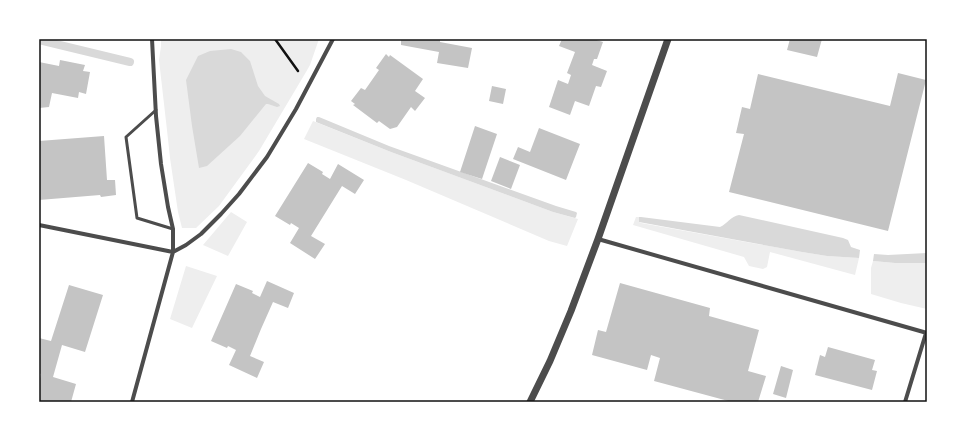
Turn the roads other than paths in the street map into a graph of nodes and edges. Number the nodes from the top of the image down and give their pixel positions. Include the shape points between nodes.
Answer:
1 (152, 39) edge
2 (333, 39) edge
3 (668, 39) edge
4 (156, 110) junction
5 (39, 225) edge
6 (173, 229) junction
7 (598, 239) junction
8 (173, 252) junction
9 (926, 333) edge
10 (132, 402) edge
11 (530, 402) edge
12 (905, 402) edge

1 - 4 street
2 - 8 street via 267,157 221,214 201,234
3 - 7 street
4 - 6 street via 161,164
4 - 6 lane via 126,137 137,218
5 - 8 street
6 - 8 street
7 - 9 street
7 - 11 street via 571,311
8 - 10 street
9 - 12 street

